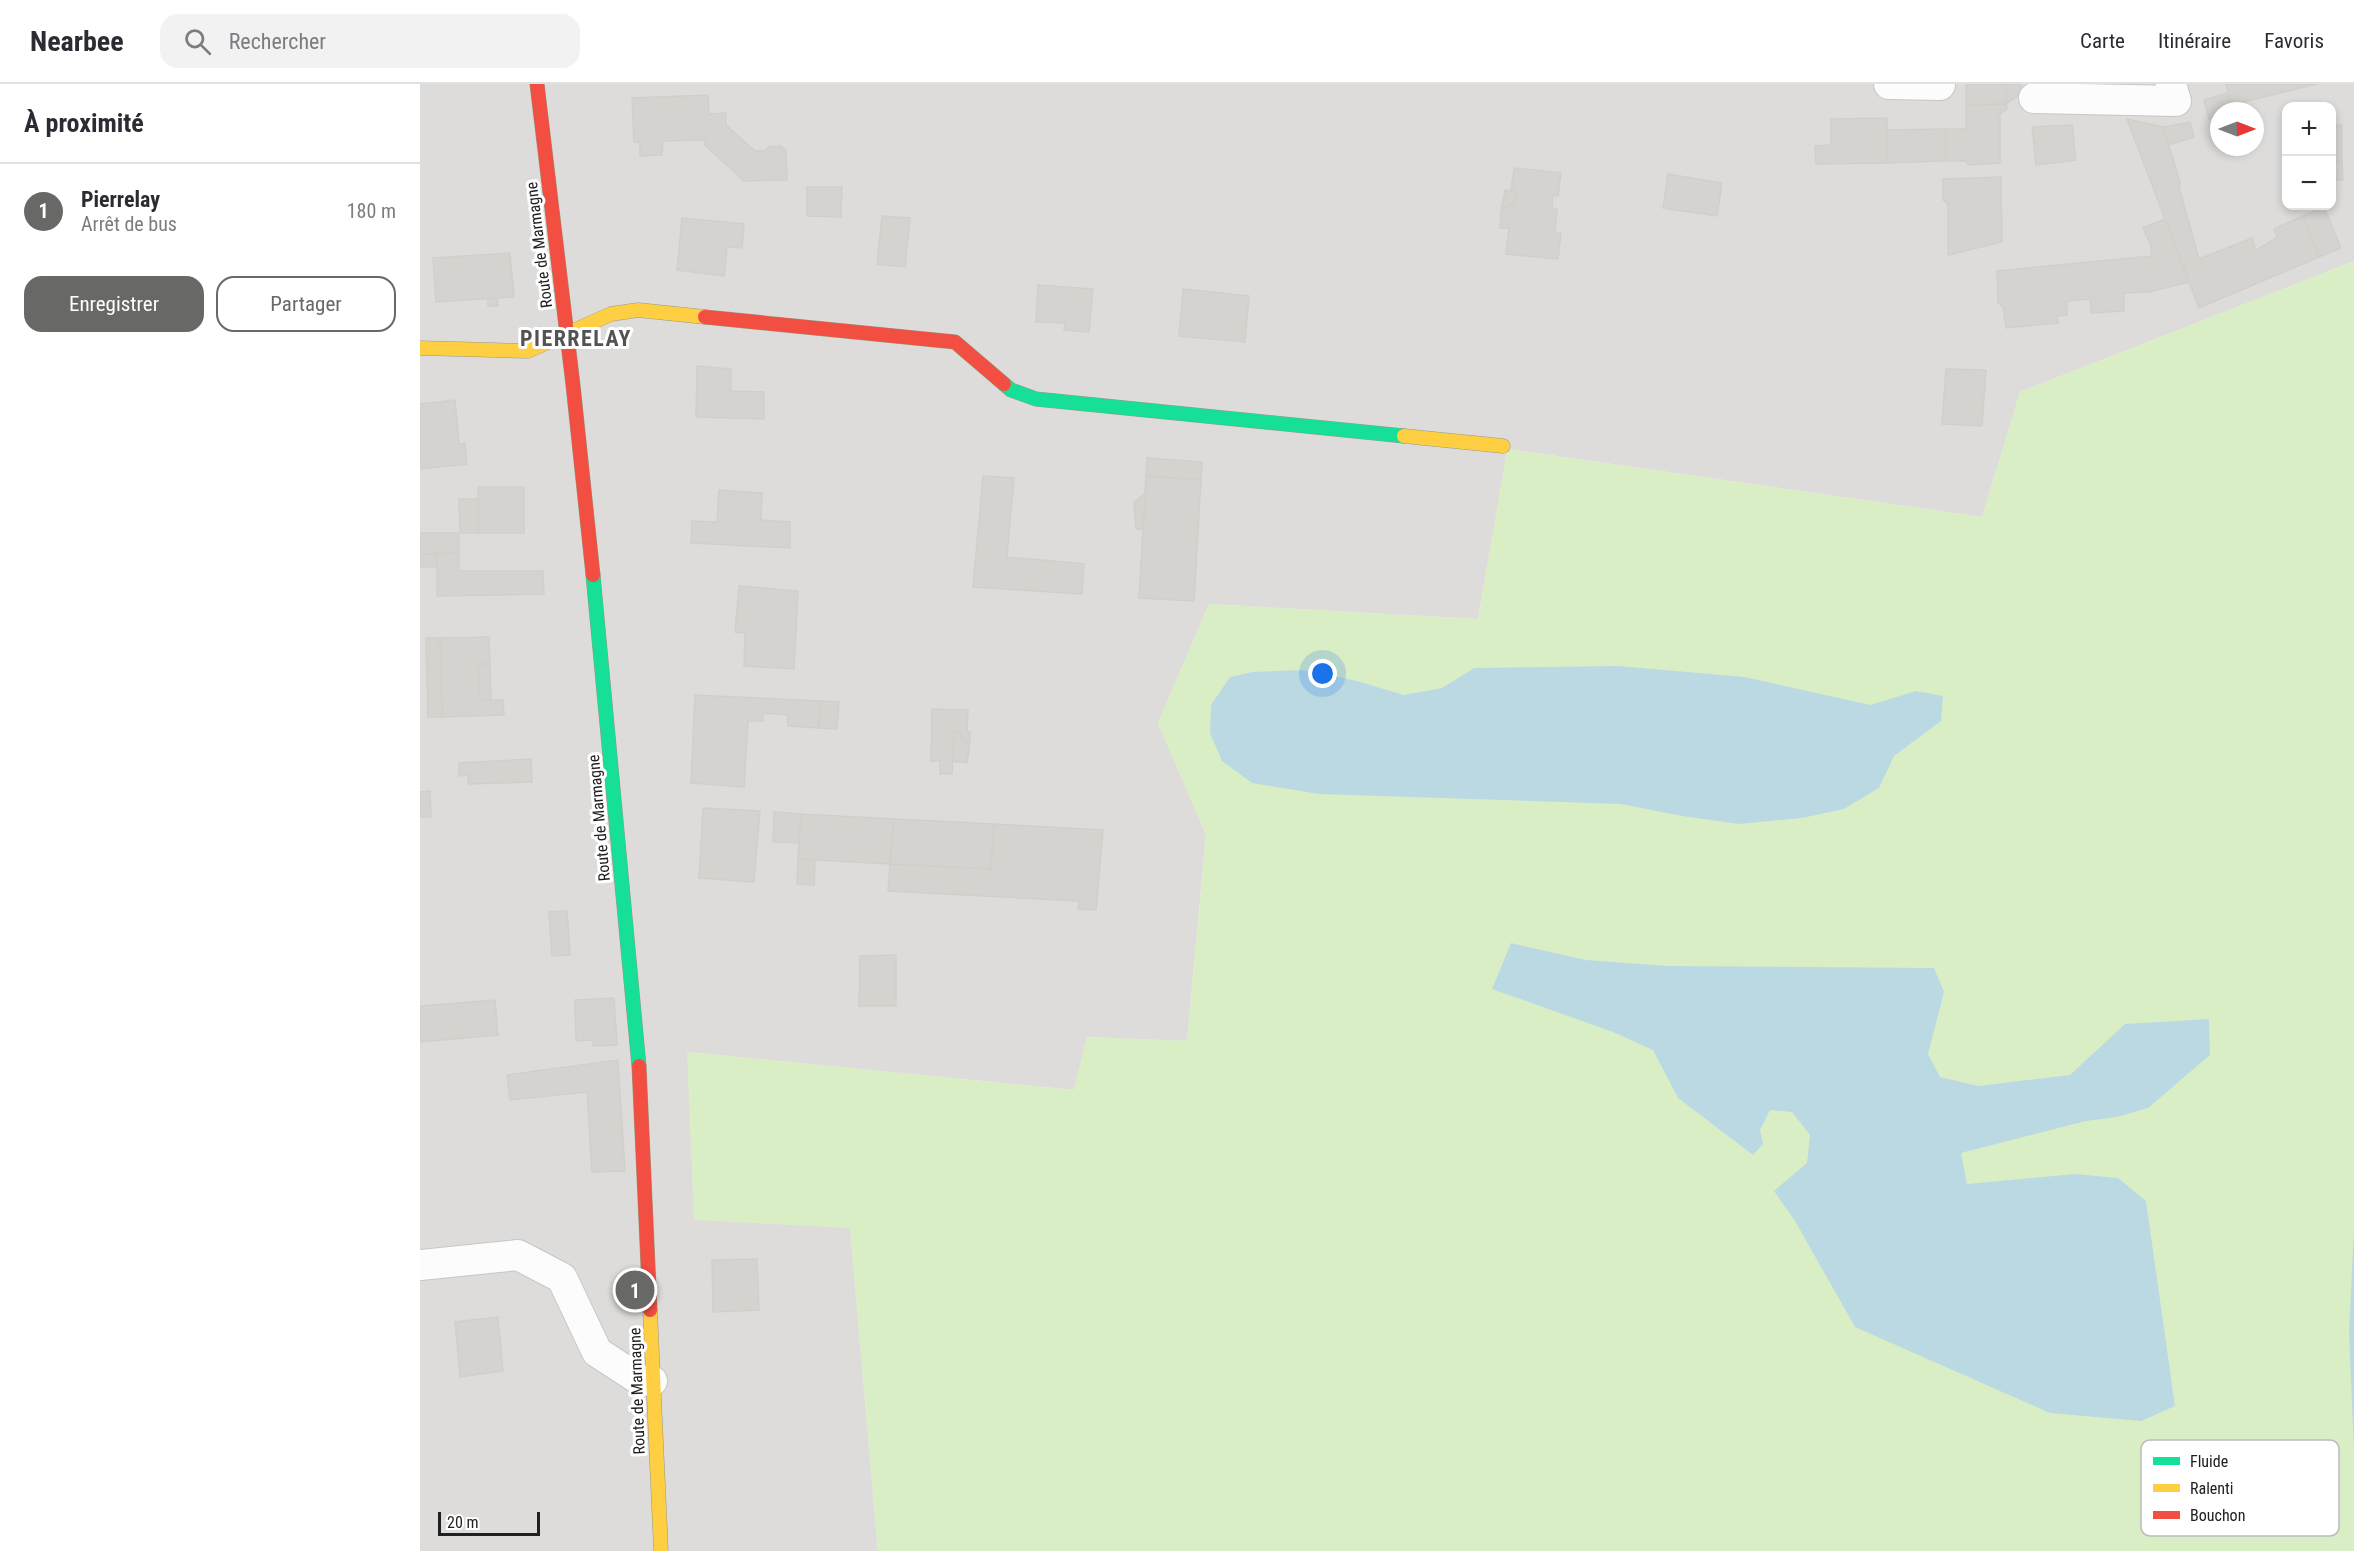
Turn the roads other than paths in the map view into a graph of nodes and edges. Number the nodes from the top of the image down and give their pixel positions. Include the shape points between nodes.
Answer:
1 (537, 84) edge
2 (1889, 84) edge
3 (2171, 84) edge
4 (1940, 85) edge
5 (2034, 98) dead end
6 (566, 335) junction
7 (420, 348) edge
8 (1503, 446) dead end
9 (420, 1265) edge
10 (652, 1381) junction
11 (662, 1551) edge

1 - 6 main road, Route de Marmagne
2 - 4 street
3 - 5 street via 2176,101
6 - 7 main road via 528,351
6 - 8 main road via 611,314 638,309 955,342 1011,390 1036,399
6 - 10 main road, Route de Marmagne via 603,676 640,1080
9 - 10 street via 518,1255 562,1278 597,1352 640,1380
10 - 11 main road, Route de Marmagne

